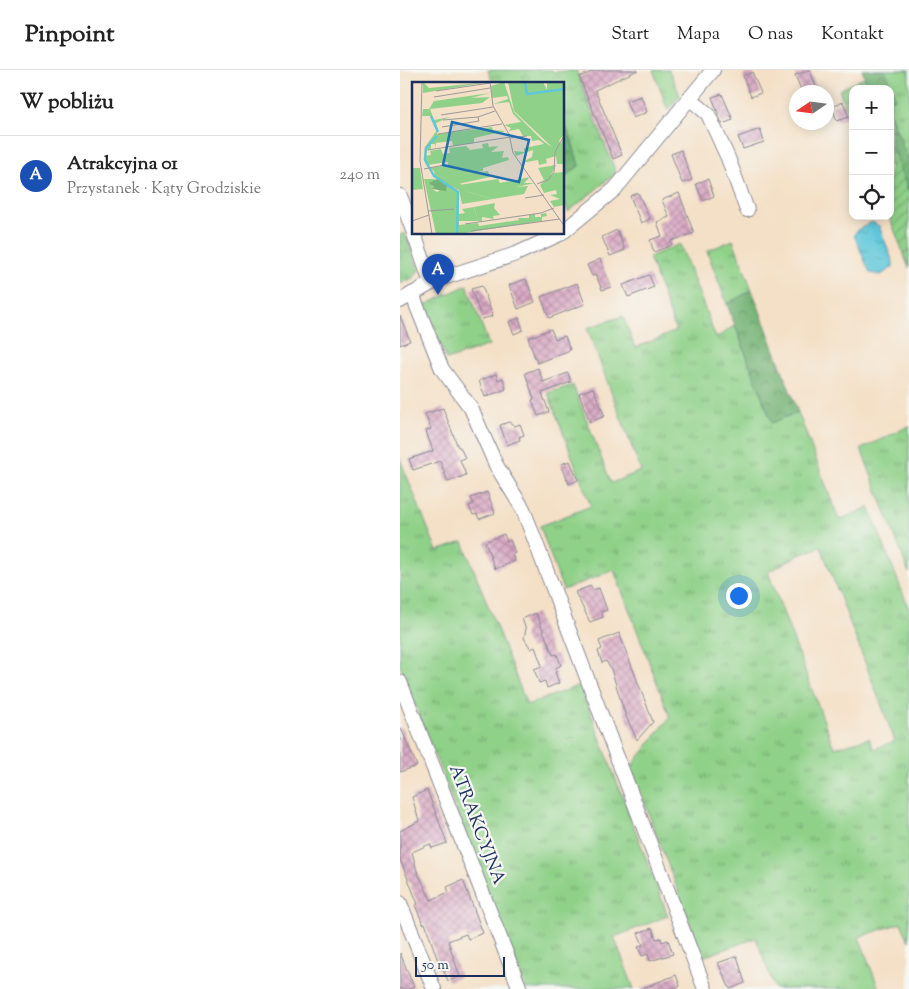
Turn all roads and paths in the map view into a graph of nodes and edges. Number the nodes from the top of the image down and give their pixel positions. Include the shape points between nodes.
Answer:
1 (713, 70) edge
2 (689, 98) junction
3 (400, 196) edge
4 (747, 210) dead end
5 (412, 228) edge
6 (565, 230) edge
7 (415, 235) edge
8 (558, 235) edge
9 (431, 283) junction
10 (406, 298) edge
11 (400, 682) edge
12 (400, 902) edge
13 (518, 986) edge
14 (434, 989) edge
15 (705, 989) edge

1 - 2 street
2 - 4 street via 708,114
2 - 6 street via 615,189
3 - 5 street
7 - 9 street
8 - 9 street via 516,254
9 - 10 street
10 - 15 street via 442,369 471,408 496,465 523,509
11 - 13 street, ATRAKCYJNA
12 - 14 street

